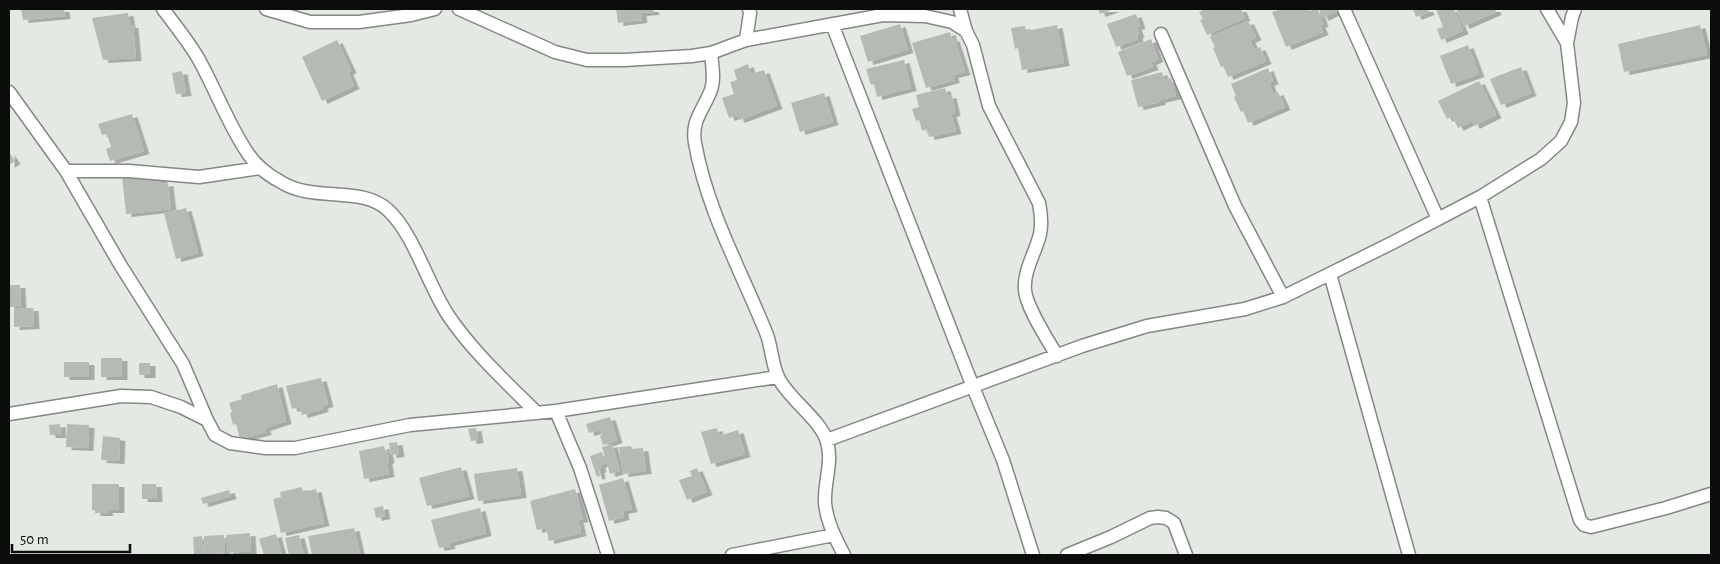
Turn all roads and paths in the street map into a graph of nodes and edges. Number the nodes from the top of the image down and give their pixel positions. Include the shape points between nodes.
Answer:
1 (163, 9) edge
2 (266, 9) edge
3 (435, 9) edge
4 (459, 9) edge
5 (749, 9) edge
6 (960, 9) edge
7 (1344, 9) edge
8 (1547, 9) edge
9 (1575, 9) edge
10 (832, 24) junction
11 (966, 31) junction
12 (1161, 34) dead end
13 (746, 40) junction
14 (1568, 43) junction
15 (710, 53) junction
16 (9, 92) edge
17 (260, 168) junction
18 (66, 171) junction
19 (1480, 197) junction
20 (1438, 219) junction
21 (1330, 274) junction
22 (1283, 297) junction
23 (1057, 356) junction
24 (777, 377) junction
25 (973, 387) junction
26 (556, 411) junction
27 (537, 413) junction
28 (9, 414) edge
29 (208, 420) junction
30 (827, 440) junction
31 (1711, 494) edge
32 (834, 535) junction
33 (608, 555) edge
34 (732, 555) edge
35 (844, 555) edge
36 (1033, 555) edge
37 (1067, 555) edge
38 (1186, 555) edge
39 (1409, 555) edge

1 - 17 street via 196,56 247,153
2 - 3 street via 310,22 359,22 411,16
4 - 15 street via 555,52 587,60
5 - 13 street
6 - 11 street
7 - 20 street
8 - 14 street
9 - 14 street
10 - 11 street via 883,15 925,16 952,22
10 - 13 street
10 - 25 street
11 - 23 street via 973,45 988,106 1039,203 1040,233 1024,290
12 - 22 street via 1236,206
13 - 15 street
14 - 19 street via 1574,103 1571,122 1561,141 1541,159
15 - 24 street via 711,89 698,115 694,129 695,144 718,222 768,338
16 - 18 street
17 - 18 street via 199,177 129,171
17 - 27 street via 301,192 350,195 372,200 388,210 404,230 448,315
18 - 29 street via 126,275 183,364
19 - 20 street
19 - 31 street via 1580,520 1591,526
20 - 21 street
21 - 22 street
21 - 39 street
22 - 23 street via 1245,309 1147,326
23 - 25 street
24 - 26 street
24 - 30 street via 821,428
25 - 30 street
25 - 36 street via 1003,460
26 - 27 street
26 - 33 street via 580,468
27 - 29 street via 410,425 295,448 230,443 214,435
28 - 29 street via 121,396 151,397 181,406
30 - 32 street via 830,457 825,502
32 - 34 street
32 - 35 street
37 - 38 street via 1158,517 1174,523

